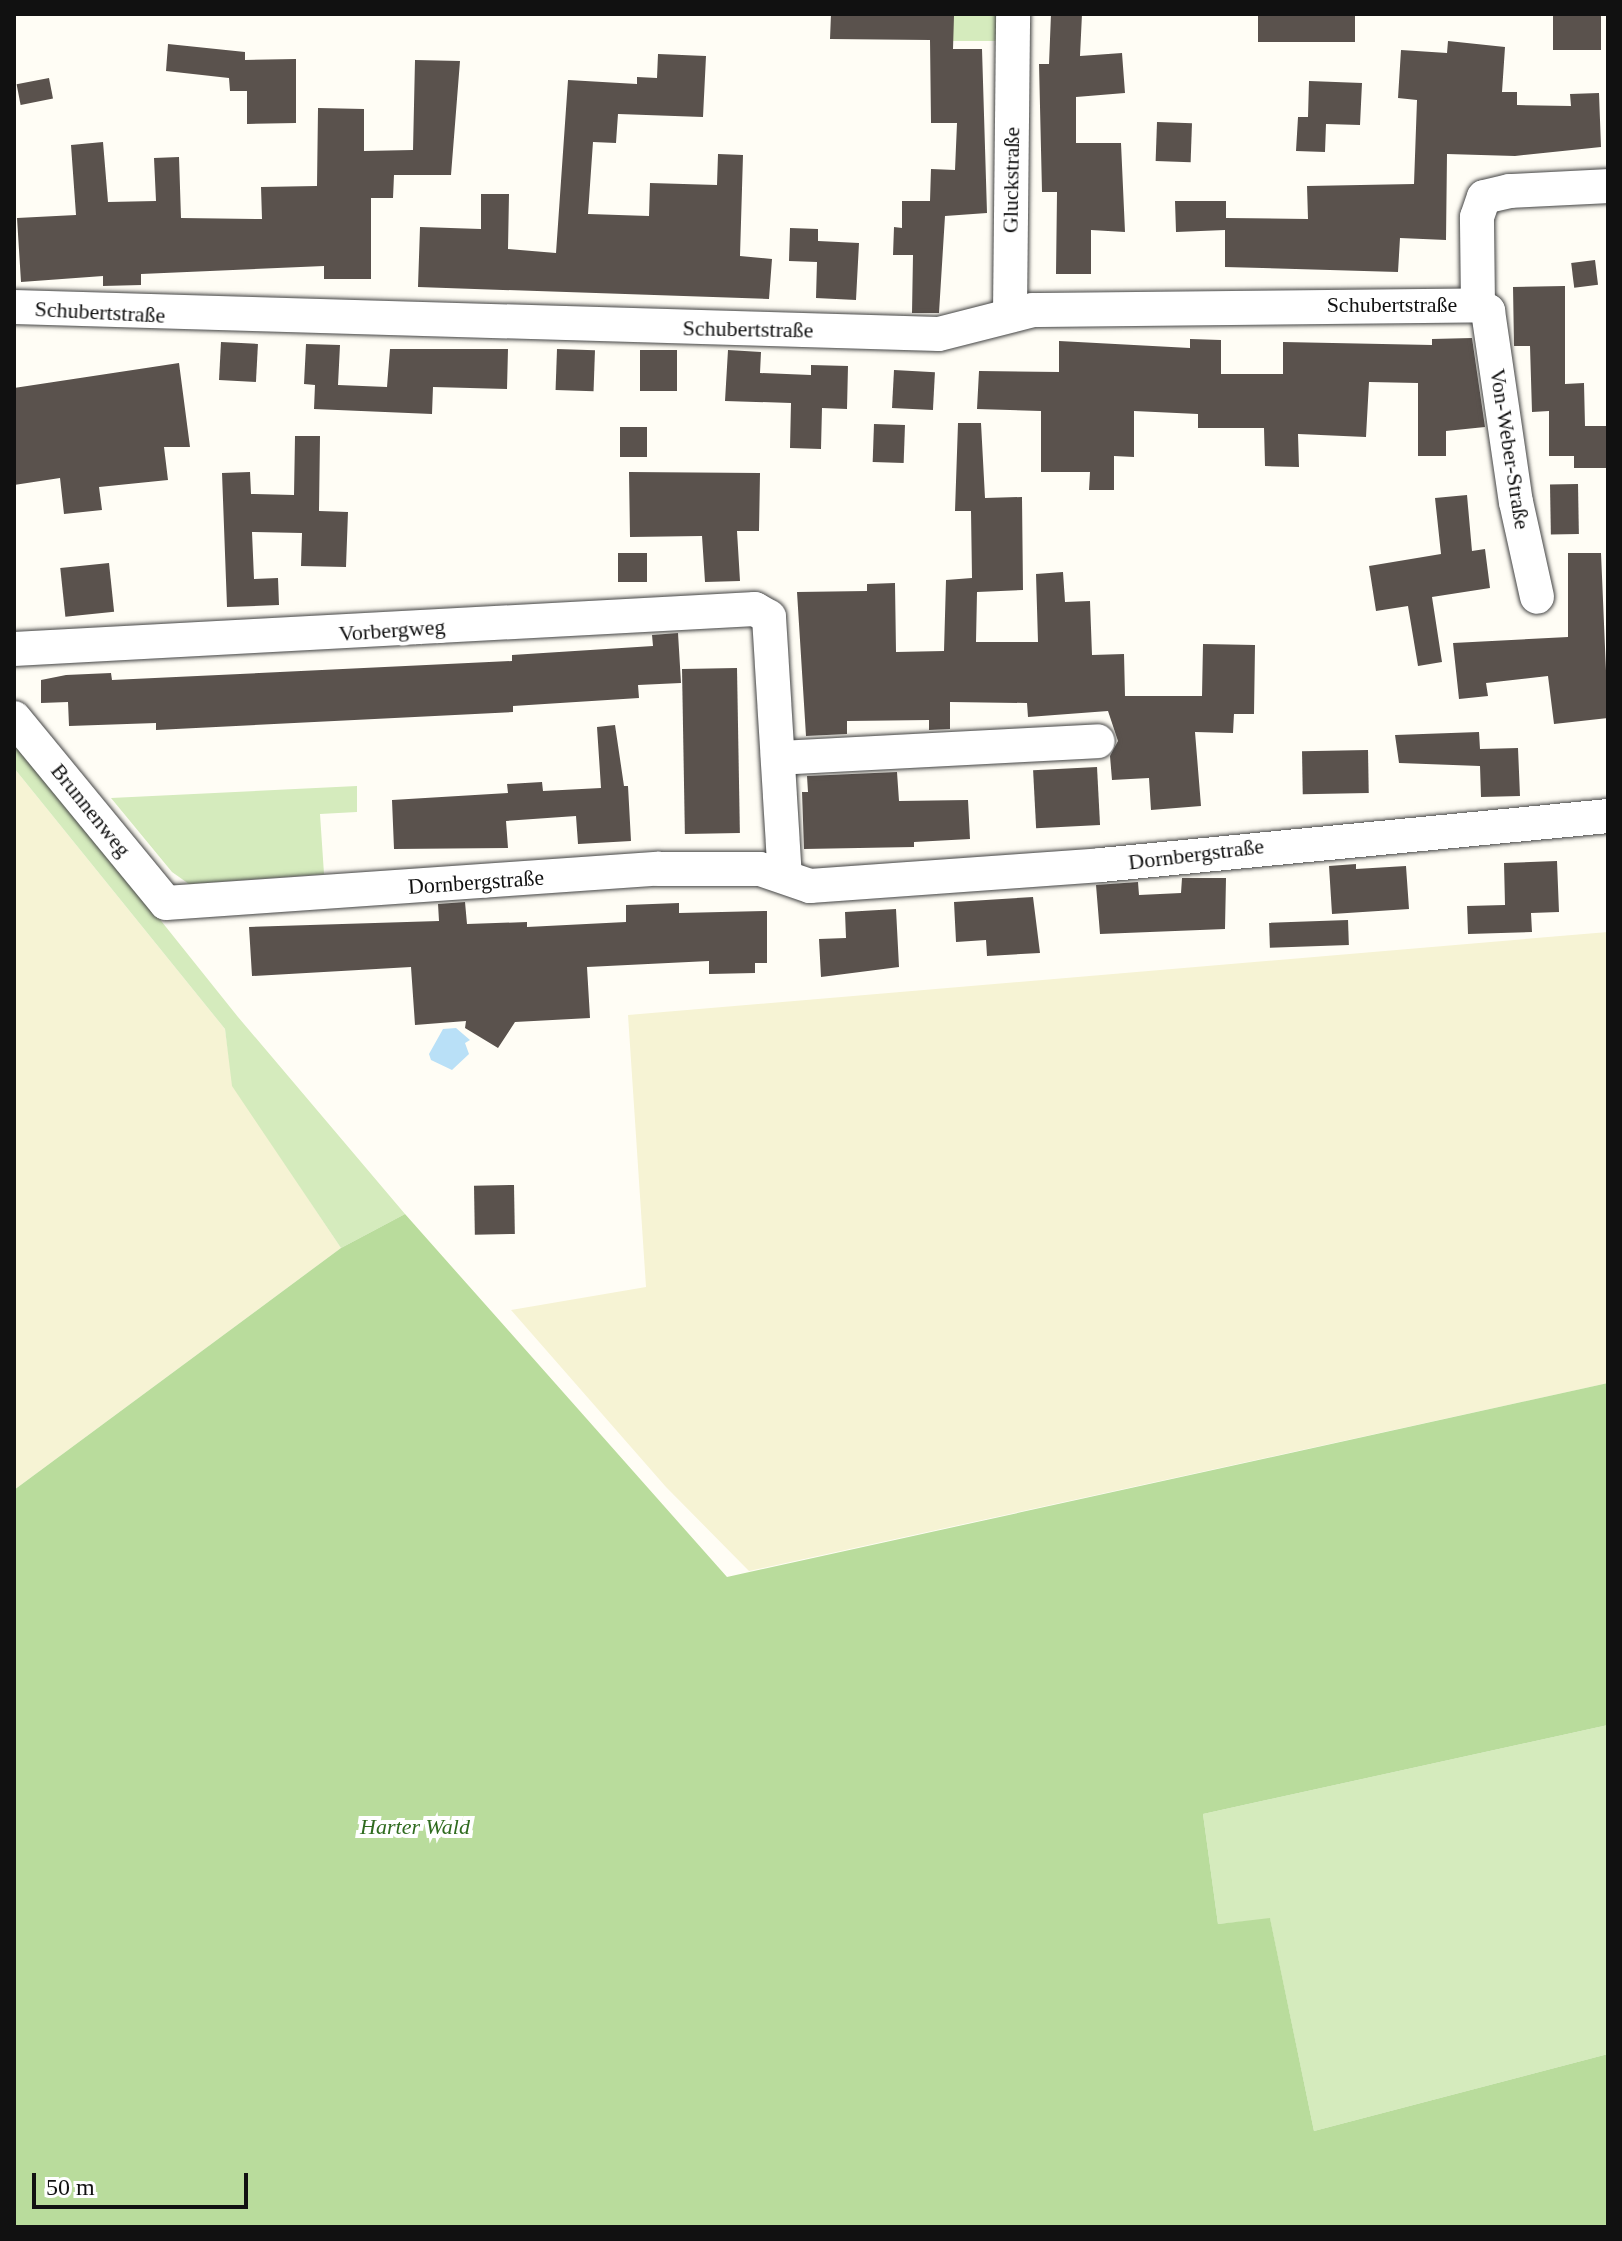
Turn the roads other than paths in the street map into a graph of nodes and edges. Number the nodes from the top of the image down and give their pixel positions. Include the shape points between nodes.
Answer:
1 (1013, 31) edge
2 (1608, 186) edge
3 (1478, 305) junction
4 (14, 307) edge
5 (1010, 312) junction
6 (1537, 597) dead end
7 (14, 649) edge
8 (14, 718) edge
9 (1098, 741) dead end
10 (778, 758) junction
11 (1608, 816) edge
12 (785, 876) junction
13 (166, 903) joint

1 - 5 street, Gluckstraße
2 - 3 street via 1484,197 1477,217
3 - 5 street, Schubertstraße
3 - 6 street, Von-Weber-Straße via 1488,311 1516,502
4 - 5 street, Schubertstraße via 939,334
7 - 10 street, Vorbergweg via 755,609 769,617
8 - 13 street, Brunnenweg
9 - 10 street
10 - 12 street
11 - 12 street, Dornbergstraße via 886,881 810,886
12 - 13 street, Dornbergstraße via 760,869 658,869

